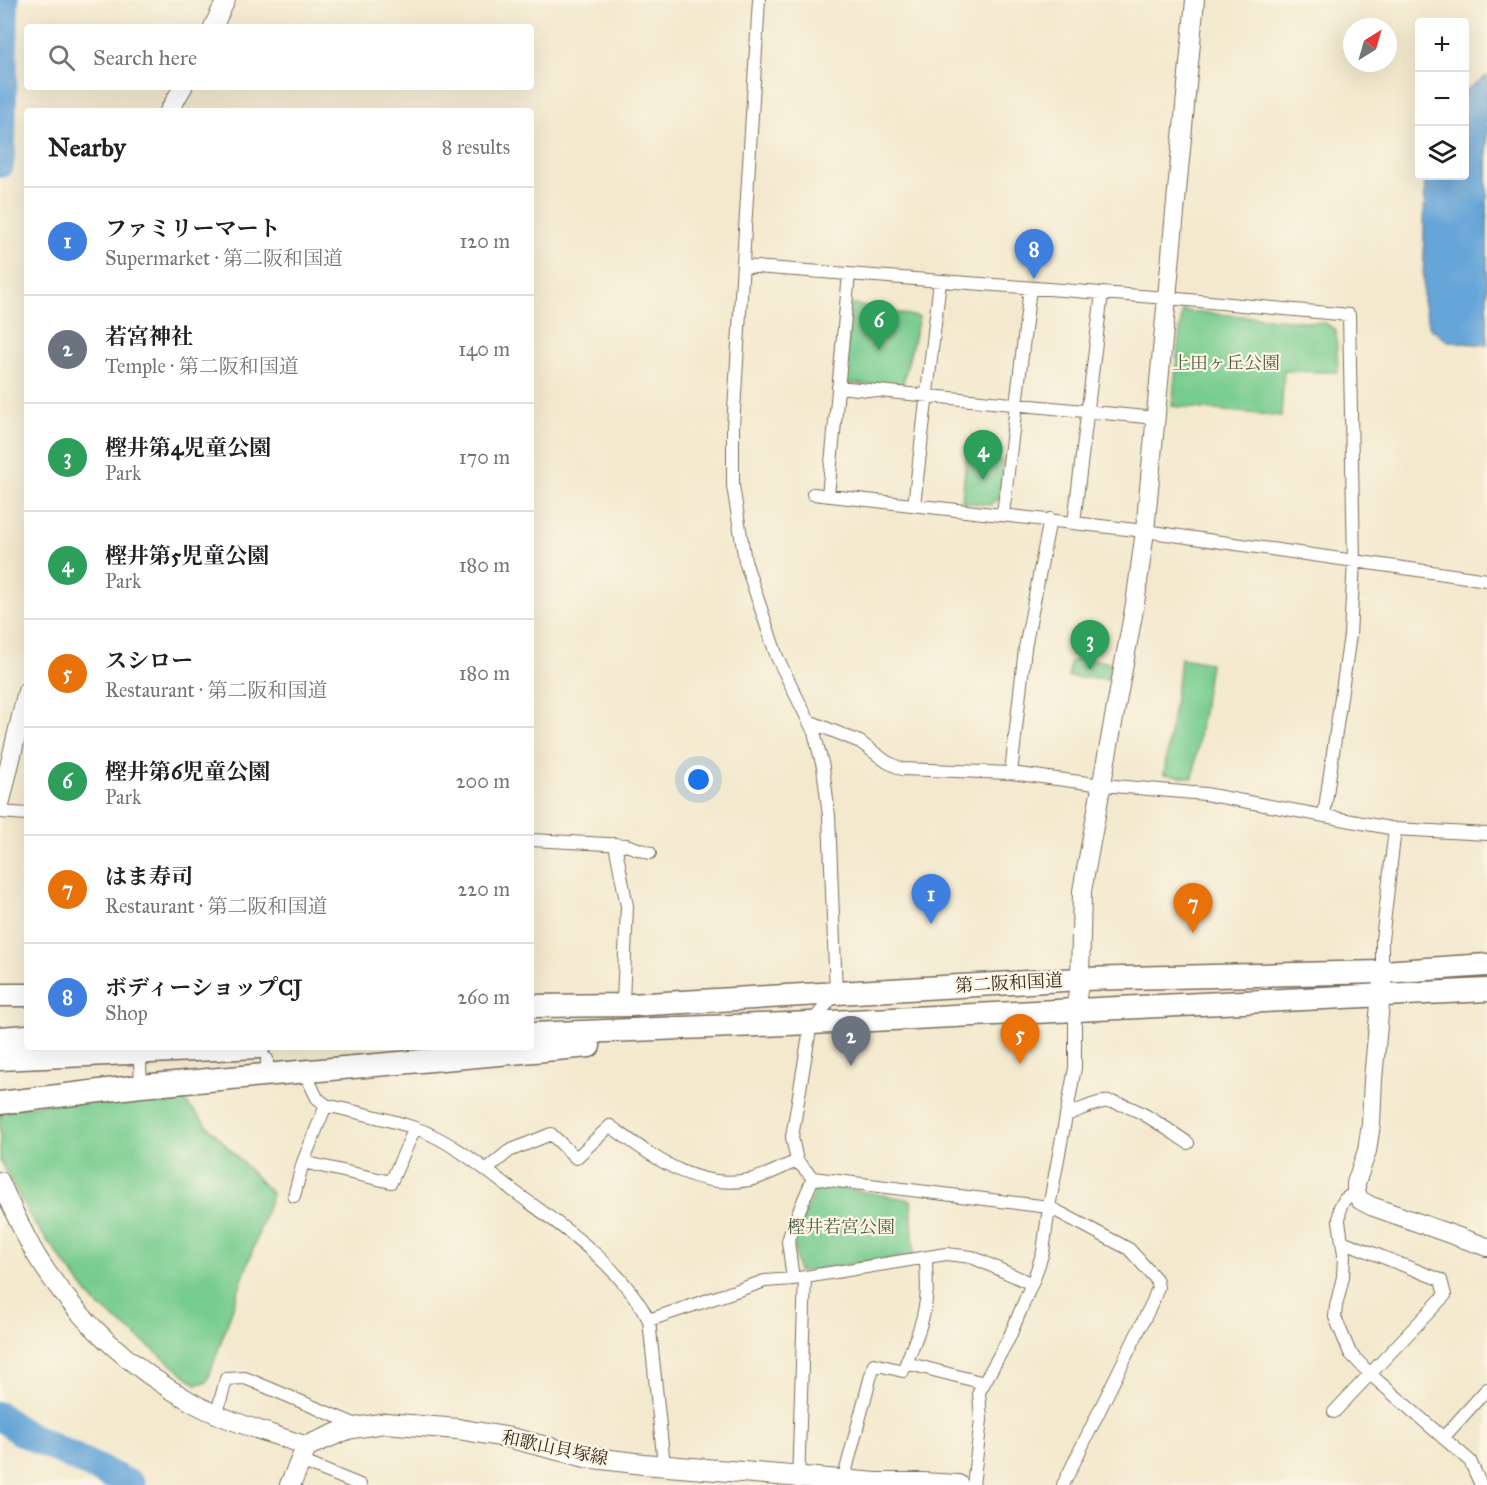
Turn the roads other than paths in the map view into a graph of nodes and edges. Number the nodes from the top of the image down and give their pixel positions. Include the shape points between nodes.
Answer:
1 (226, 0) edge
2 (759, 0) edge
3 (1194, 0) edge
4 (214, 24) edge
5 (181, 90) edge
6 (171, 108) edge
7 (743, 266) junction
8 (849, 274) junction
9 (940, 281) junction
10 (1030, 288) junction
11 (1102, 293) junction
12 (1167, 298) junction
13 (838, 387) junction
14 (927, 397) junction
15 (1016, 405) junction
16 (1088, 412) junction
17 (1156, 418) junction
18 (813, 494) dead end
19 (828, 496) junction
20 (914, 505) junction
21 (1003, 514) junction
22 (1050, 519) junction
23 (1074, 522) junction
24 (1145, 531) junction
25 (1354, 561) junction
26 (1487, 580) edge
27 (24, 704) edge
28 (809, 721) junction
29 (1011, 773) junction
30 (1102, 785) junction
31 (0, 805) edge
32 (0, 812) edge
33 (24, 814) edge
34 (1324, 815) junction
35 (1395, 829) junction
36 (1487, 834) edge
37 (534, 840) edge
38 (615, 844) junction
39 (650, 853) dead end
40 (1487, 965) edge
41 (1080, 979) junction
42 (1382, 983) junction
43 (1487, 990) edge
44 (534, 991) edge
45 (836, 993) junction
46 (0, 995) edge
47 (24, 995) edge
48 (627, 1004) junction
49 (534, 1006) edge
50 (1075, 1010) junction
51 (812, 1023) junction
52 (660, 1028) junction
53 (534, 1034) edge
54 (83, 1050) edge
55 (264, 1060) edge
56 (140, 1063) dead end
57 (304, 1071) junction
58 (141, 1086) junction
59 (0, 1102) edge
60 (326, 1105) junction
61 (1066, 1114) junction
62 (416, 1128) junction
63 (1188, 1143) dead end
64 (797, 1161) junction
65 (303, 1162) junction
66 (486, 1170) junction
67 (813, 1178) junction
68 (0, 1181) edge
69 (1356, 1192) junction
70 (294, 1196) dead end
71 (1048, 1207) junction
72 (1342, 1241) junction
73 (1487, 1247) edge
74 (926, 1258) junction
75 (799, 1278) junction
76 (1032, 1284) junction
77 (649, 1320) junction
78 (906, 1364) junction
79 (1370, 1374) junction
80 (984, 1383) junction
81 (1487, 1389) edge
82 (1334, 1412) dead end
83 (218, 1413) junction
84 (360, 1427) junction
85 (1443, 1438) junction
86 (304, 1454) junction
87 (664, 1465) junction
88 (799, 1481) edge
89 (843, 1481) junction
90 (290, 1485) edge
91 (360, 1485) edge
92 (958, 1485) edge
93 (973, 1485) edge
94 (1063, 1485) edge
95 (1481, 1485) edge

1 - 4 street
2 - 7 street
3 - 12 street
5 - 6 street
7 - 8 street
7 - 28 street via 733,486 745,561 777,657
8 - 9 street
8 - 13 street
9 - 10 street
9 - 14 street
10 - 11 street
10 - 15 street
11 - 12 street
11 - 16 street
12 - 17 street
12 - 25 street via 1349,315
13 - 14 street
13 - 19 street
14 - 15 street
14 - 20 street
15 - 16 street
15 - 21 street
16 - 17 street
16 - 23 street
17 - 24 street
18 - 19 street
19 - 20 street
20 - 21 street
21 - 22 street
22 - 23 street
22 - 29 street via 1025,648
23 - 24 street
24 - 25 street
24 - 30 street
25 - 26 street
25 - 34 street via 1350,635
27 - 31 street
28 - 29 street via 860,742 902,769
28 - 45 street via 823,767 829,816
29 - 30 street
30 - 34 street via 1205,794
30 - 41 street via 1082,891
32 - 33 street
34 - 35 street
35 - 36 street
35 - 42 street via 1382,940
37 - 38 street
38 - 39 street
38 - 48 street via 627,906
40 - 42 highway, 第二阪和国道
41 - 42 highway, 第二阪和国道
41 - 45 highway, 第二阪和国道
41 - 50 street
42 - 43 highway, 第二阪和国道
42 - 50 highway, 第二阪和国道
42 - 69 street via 1371,1124
44 - 48 highway via 592,990
45 - 48 highway, 第二阪和国道
45 - 51 street
46 - 47 highway
48 - 49 highway, 第二阪和国道
50 - 51 highway, 第二阪和国道
50 - 61 street via 1075,1068
51 - 52 highway, 第二阪和国道
51 - 64 street via 792,1137
52 - 53 highway, 第二阪和国道
52 - 57 highway via 608,1044
54 - 55 highway
55 - 57 highway
55 - 58 highway
56 - 58 street
57 - 60 street via 317,1098
58 - 59 highway
60 - 62 street
60 - 65 street
61 - 63 street via 1104,1102 1119,1104
61 - 71 street
62 - 65 street via 391,1182
62 - 66 street
64 - 66 street via 751,1179 724,1182 696,1178 664,1164 610,1126 576,1158 551,1134 509,1151
64 - 67 street
65 - 70 street
66 - 77 street via 592,1249 626,1284
67 - 71 street
67 - 75 street via 788,1241
68 - 83 street via 36,1254 61,1292 110,1344 153,1377
69 - 72 street via 1340,1207
69 - 73 street via 1360,1200 1371,1206
71 - 76 street via 1043,1252
71 - 94 street via 1129,1249 1156,1279 1158,1287
72 - 79 street via 1343,1277 1335,1317 1350,1353
72 - 79 street via 1441,1280 1445,1295
74 - 75 street
74 - 76 street via 946,1254 972,1257
74 - 78 street via 927,1299
75 - 77 street via 765,1281
75 - 88 street
76 - 80 street
77 - 87 street
78 - 80 street
78 - 89 street via 903,1371 874,1364
79 - 82 street
79 - 85 street
80 - 93 street via 979,1392 981,1420
81 - 85 street
83 - 84 street via 226,1378 245,1378
83 - 86 street
84 - 86 main road, 和歌山貝塚線 via 348,1429
84 - 87 main road, 和歌山貝塚線 via 385,1423 458,1429 586,1456
85 - 95 street via 1470,1461
86 - 90 main road
86 - 91 street
87 - 88 main road, 和歌山貝塚線
88 - 89 main road, 和歌山貝塚線
89 - 92 main road, 和歌山貝塚線

